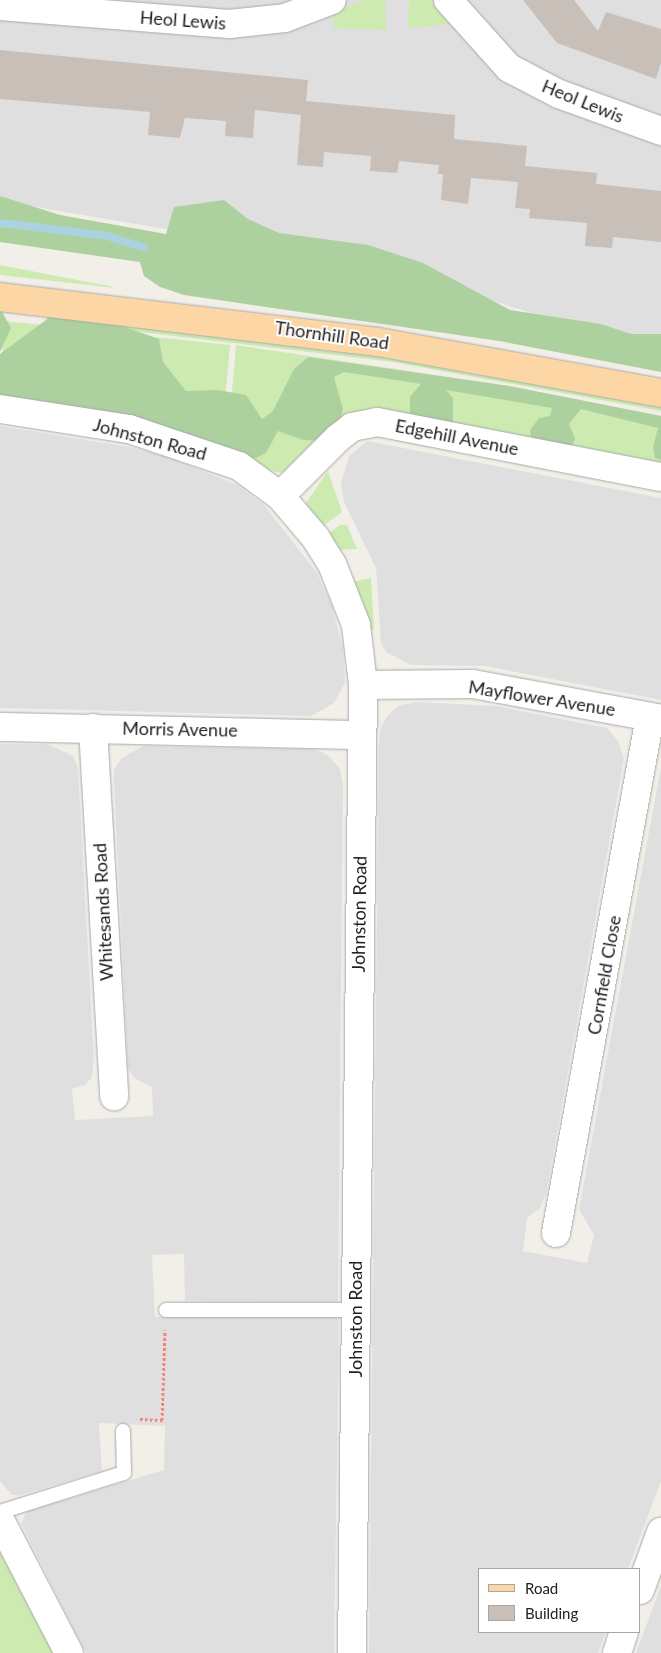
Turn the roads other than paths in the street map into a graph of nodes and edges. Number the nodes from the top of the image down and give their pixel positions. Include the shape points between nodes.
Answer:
1 (332, 0) edge
2 (448, 0) edge
3 (0, 6) edge
4 (661, 130) edge
5 (0, 297) edge
6 (661, 393) edge
7 (0, 409) edge
8 (661, 477) edge
9 (280, 496) junction
10 (363, 686) junction
11 (656, 718) edge
12 (0, 727) edge
13 (93, 728) junction
14 (360, 734) junction
15 (114, 1096) dead end
16 (556, 1234) dead end
17 (166, 1310) road end
18 (355, 1310) junction
19 (123, 1431) road end
20 (0, 1512) edge
21 (0, 1520) edge
22 (661, 1532) edge
23 (641, 1587) edge
24 (624, 1633) edge
25 (69, 1653) edge
26 (352, 1653) edge
27 (616, 1653) edge

1 - 3 street, Heol Lewis via 286,18 229,24
2 - 4 street, Heol Lewis via 509,68 559,94
5 - 6 main road, Thornhill Road via 232,321 378,342
7 - 9 street, Johnston Road via 129,429 167,440 239,466
8 - 9 street, Edgehill Avenue via 377,422 352,427
9 - 10 street, Johnston Road via 315,537 332,564 356,625
10 - 11 street, Mayflower Avenue via 473,684
10 - 14 street, Johnston Road
11 - 16 street, Cornfield Close
12 - 13 street, Morris Avenue
13 - 14 street, Morris Avenue
13 - 15 street, Whitesands Road
14 - 18 street, Johnston Road
17 - 18 lane
18 - 26 street, Johnston Road
19 - 20 lane via 124,1473
21 - 25 street
22 - 23 street
24 - 27 street

